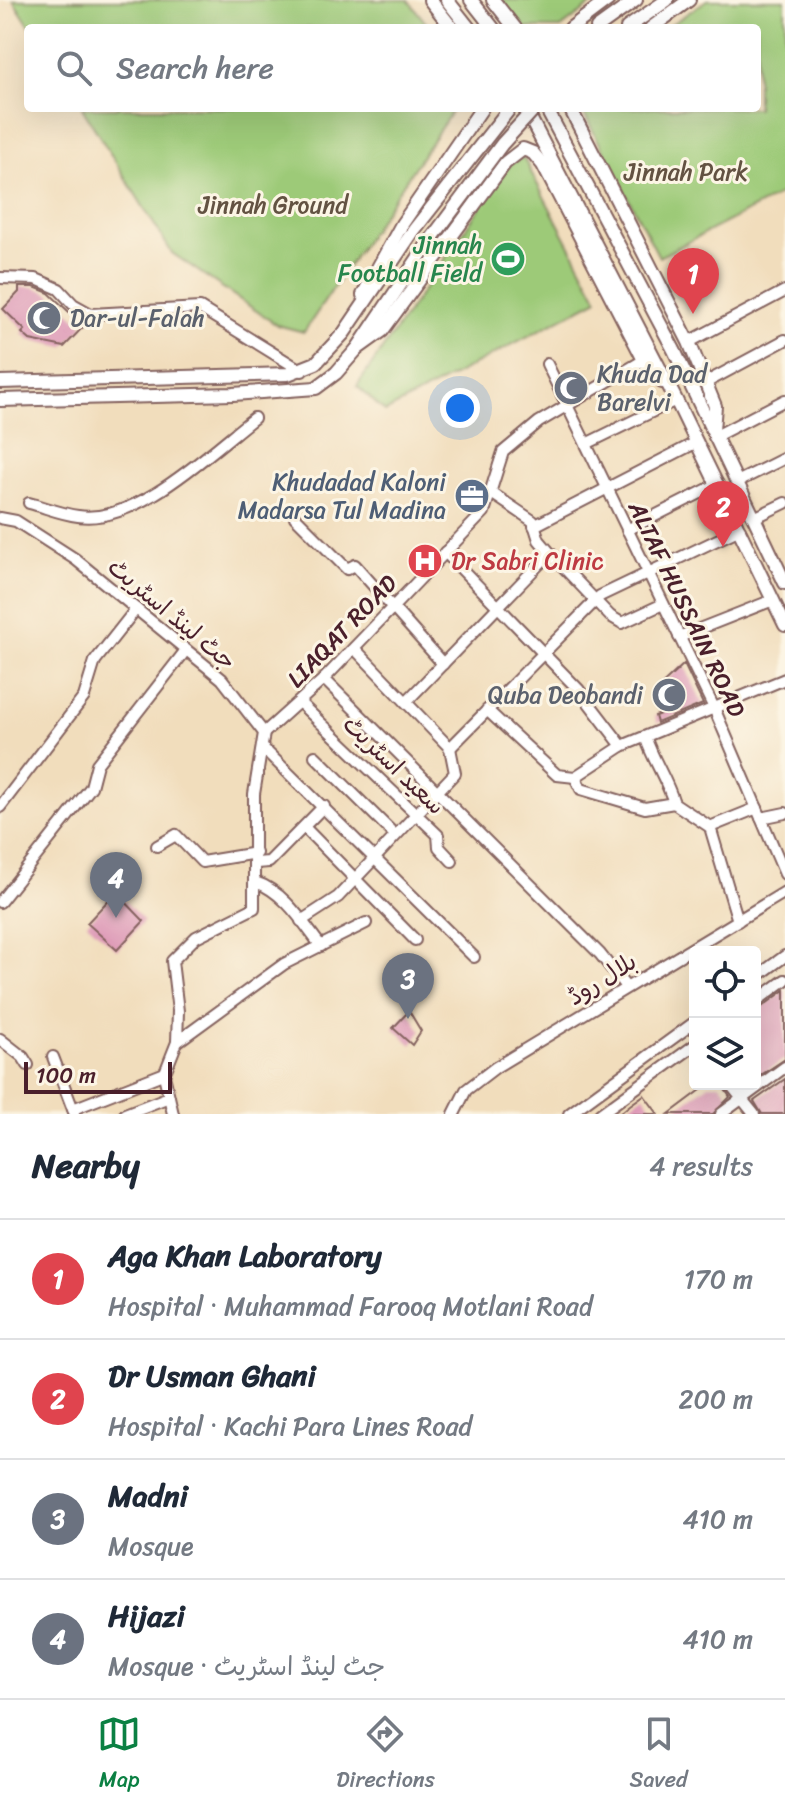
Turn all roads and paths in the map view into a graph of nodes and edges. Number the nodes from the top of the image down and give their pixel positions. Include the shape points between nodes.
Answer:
1 (430, 0) edge
2 (447, 0) edge
3 (471, 0) edge
4 (493, 0) edge
5 (608, 0) edge
6 (636, 0) edge
7 (667, 0) edge
8 (689, 0) edge
9 (449, 24) edge
10 (466, 24) edge
11 (490, 24) edge
12 (512, 24) edge
13 (576, 24) edge
14 (603, 24) edge
15 (633, 24) edge
16 (656, 24) edge
17 (479, 112) edge
18 (507, 112) edge
19 (527, 112) edge
20 (531, 112) edge
21 (548, 112) edge
22 (572, 112) edge
23 (0, 278) edge
24 (785, 291) edge
25 (344, 333) junction
26 (785, 340) edge
27 (689, 342) junction
28 (357, 349) junction
29 (644, 360) junction
30 (547, 364) dead end
31 (302, 371) junction
32 (0, 382) edge
33 (705, 383) junction
34 (0, 400) edge
35 (676, 400) junction
36 (785, 400) edge
37 (567, 406) junction
38 (254, 418) dead end
39 (713, 435) junction
40 (697, 442) junction
41 (586, 444) junction
42 (785, 458) edge
43 (737, 482) junction
44 (718, 484) junction
45 (607, 488) junction
46 (490, 492) junction
47 (29, 503) dead end
48 (785, 503) edge
49 (295, 517) dead end
50 (0, 518) edge
51 (754, 518) junction
52 (534, 526) junction
53 (740, 529) junction
54 (627, 530) junction
55 (445, 552) junction
56 (550, 553) junction
57 (781, 564) edge
58 (647, 571) junction
59 (785, 583) edge
60 (597, 599) junction
61 (773, 600) junction
62 (663, 604) junction
63 (498, 606) junction
64 (136, 609) junction
65 (392, 609) junction
66 (785, 625) edge
67 (679, 637) junction
68 (354, 648) junction
69 (186, 650) junction
70 (543, 652) junction
71 (443, 664) junction
72 (324, 679) junction
73 (785, 679) edge
74 (406, 702) junction
75 (300, 703) junction
76 (714, 708) junction
77 (487, 710) junction
78 (264, 733) junction
79 (646, 739) junction
80 (622, 746) junction
81 (262, 747) junction
82 (450, 748) junction
83 (315, 756) dead end
84 (575, 777) junction
85 (437, 791) junction
86 (674, 803) junction
87 (324, 806) junction
88 (0, 807) edge
89 (759, 813) junction
90 (785, 813) edge
91 (415, 814) junction
92 (304, 827) junction
93 (710, 827) junction
94 (395, 835) junction
95 (157, 846) dead end
96 (374, 856) junction
97 (256, 858) junction
98 (452, 861) dead end
99 (785, 874) edge
100 (355, 877) junction
101 (255, 882) junction
102 (785, 892) edge
103 (0, 902) edge
104 (301, 921) junction
105 (738, 921) junction
106 (366, 923) dead end
107 (415, 940) dead end
108 (321, 946) junction
109 (785, 956) edge
110 (474, 957) dead end
111 (761, 974) edge
112 (785, 980) edge
113 (626, 987) junction
114 (761, 998) edge
115 (689, 1026) edge
116 (0, 1039) edge
117 (177, 1042) junction
118 (689, 1050) edge
119 (53, 1057) dead end
120 (28, 1065) dead end
121 (785, 1067) edge
122 (165, 1073) junction
123 (735, 1090) edge
124 (169, 1097) junction
125 (742, 1099) junction
126 (74, 1112) edge
127 (606, 1112) edge
128 (125, 1114) edge
129 (173, 1114) edge
130 (454, 1114) edge
131 (569, 1114) edge
132 (721, 1114) edge
133 (754, 1114) edge

1 - 9 main road
2 - 10 main road
3 - 11 main road
4 - 12 main road
5 - 13 main road
6 - 14 main road
7 - 15 main road
8 - 16 main road
17 - 25 main road via 381,258
18 - 25 main road via 414,230
19 - 35 main road
20 - 28 main road, bridge via 429,242
21 - 39 main road
22 - 27 main road
23 - 31 street via 36,279 91,314 200,308
24 - 27 street
25 - 31 main road
26 - 33 street
27 - 33 main road
28 - 29 main road via 382,331 505,163 523,149 543,165
28 - 34 main road via 326,381 298,391
29 - 35 main road
29 - 37 street, LIAQAT ROAD
30 - 37 street, ALTAF HUSSAIN ROAD
31 - 32 main road
33 - 39 main road via 715,406
35 - 40 main road
35 - 41 street
36 - 39 street
37 - 41 street, ALTAF HUSSAIN ROAD
37 - 46 street, LIAQAT ROAD via 503,452
38 - 47 street via 125,511 80,517
39 - 43 main road
40 - 44 main road
40 - 45 street
41 - 45 street, ALTAF HUSSAIN ROAD
42 - 43 street
43 - 51 main road
44 - 53 main road
44 - 54 street
45 - 52 street
45 - 54 street, ALTAF HUSSAIN ROAD
46 - 52 street
46 - 55 street, LIAQAT ROAD via 484,512
48 - 51 street
49 - 65 street via 347,569 355,565 371,579
50 - 64 street, جٹ لینڈ اسٹریٹ via 16,521 75,559
51 - 57 main road
52 - 56 street
53 - 58 street
53 - 61 main road
54 - 58 street, ALTAF HUSSAIN ROAD
55 - 63 street
55 - 65 street, LIAQAT ROAD
56 - 60 street
56 - 63 street
57 - 59 main road
58 - 60 street
58 - 62 street, ALTAF HUSSAIN ROAD
60 - 62 street via 622,623
60 - 70 street
61 - 66 main road
61 - 67 street
62 - 67 street, ALTAF HUSSAIN ROAD
63 - 70 street
63 - 71 street
64 - 69 street, جٹ لینڈ اسٹریٹ
64 - 88 street via 95,661 84,697
65 - 68 street, LIAQAT ROAD
65 - 71 street
67 - 76 street, ALTAF HUSSAIN ROAD
68 - 72 street, LIAQAT ROAD
68 - 74 street
69 - 78 street, جٹ لینڈ اسٹریٹ via 222,679
69 - 103 street via 97,764 91,787
70 - 77 street
70 - 80 street
71 - 74 street
72 - 75 street, LIAQAT ROAD
72 - 85 street
73 - 76 street
74 - 82 street
75 - 78 street, LIAQAT ROAD
75 - 91 street, سعید اسٹریٹ
76 - 79 street
76 - 89 street, ALTAF HUSSAIN ROAD
77 - 82 street
77 - 84 street via 557,775
78 - 81 street
79 - 80 street
79 - 86 street
80 - 84 street
81 - 87 street
81 - 97 street via 254,794
82 - 85 street via 455,773
83 - 94 street
84 - 86 street via 581,789 642,808
85 - 91 street
85 - 113 street via 600,954
86 - 93 street
87 - 92 street
87 - 96 street
89 - 90 street
89 - 93 street
89 - 99 street, ALTAF HUSSAIN ROAD
91 - 94 street
91 - 98 street, سعید اسٹریٹ via 438,835 439,847
92 - 97 street via 269,862
92 - 100 street
93 - 105 street
94 - 96 street
95 - 97 street via 176,835 202,862
96 - 100 street
96 - 110 street
97 - 101 street
100 - 104 street via 331,903
100 - 107 street
101 - 104 street via 265,885
101 - 117 street via 254,908 196,937 172,961
102 - 105 street, بلال روڈ
104 - 108 street
105 - 113 street, بلال روڈ
106 - 108 street
108 - 117 street via 284,964
109 - 111 street
112 - 114 street
113 - 130 street, بلال روڈ via 496,1067 466,1090
115 - 131 street
116 - 120 street
117 - 122 street
118 - 127 street
119 - 126 street
121 - 125 street
122 - 124 street
122 - 126 street
123 - 125 street
124 - 128 street
124 - 129 street
125 - 132 street
125 - 133 street

